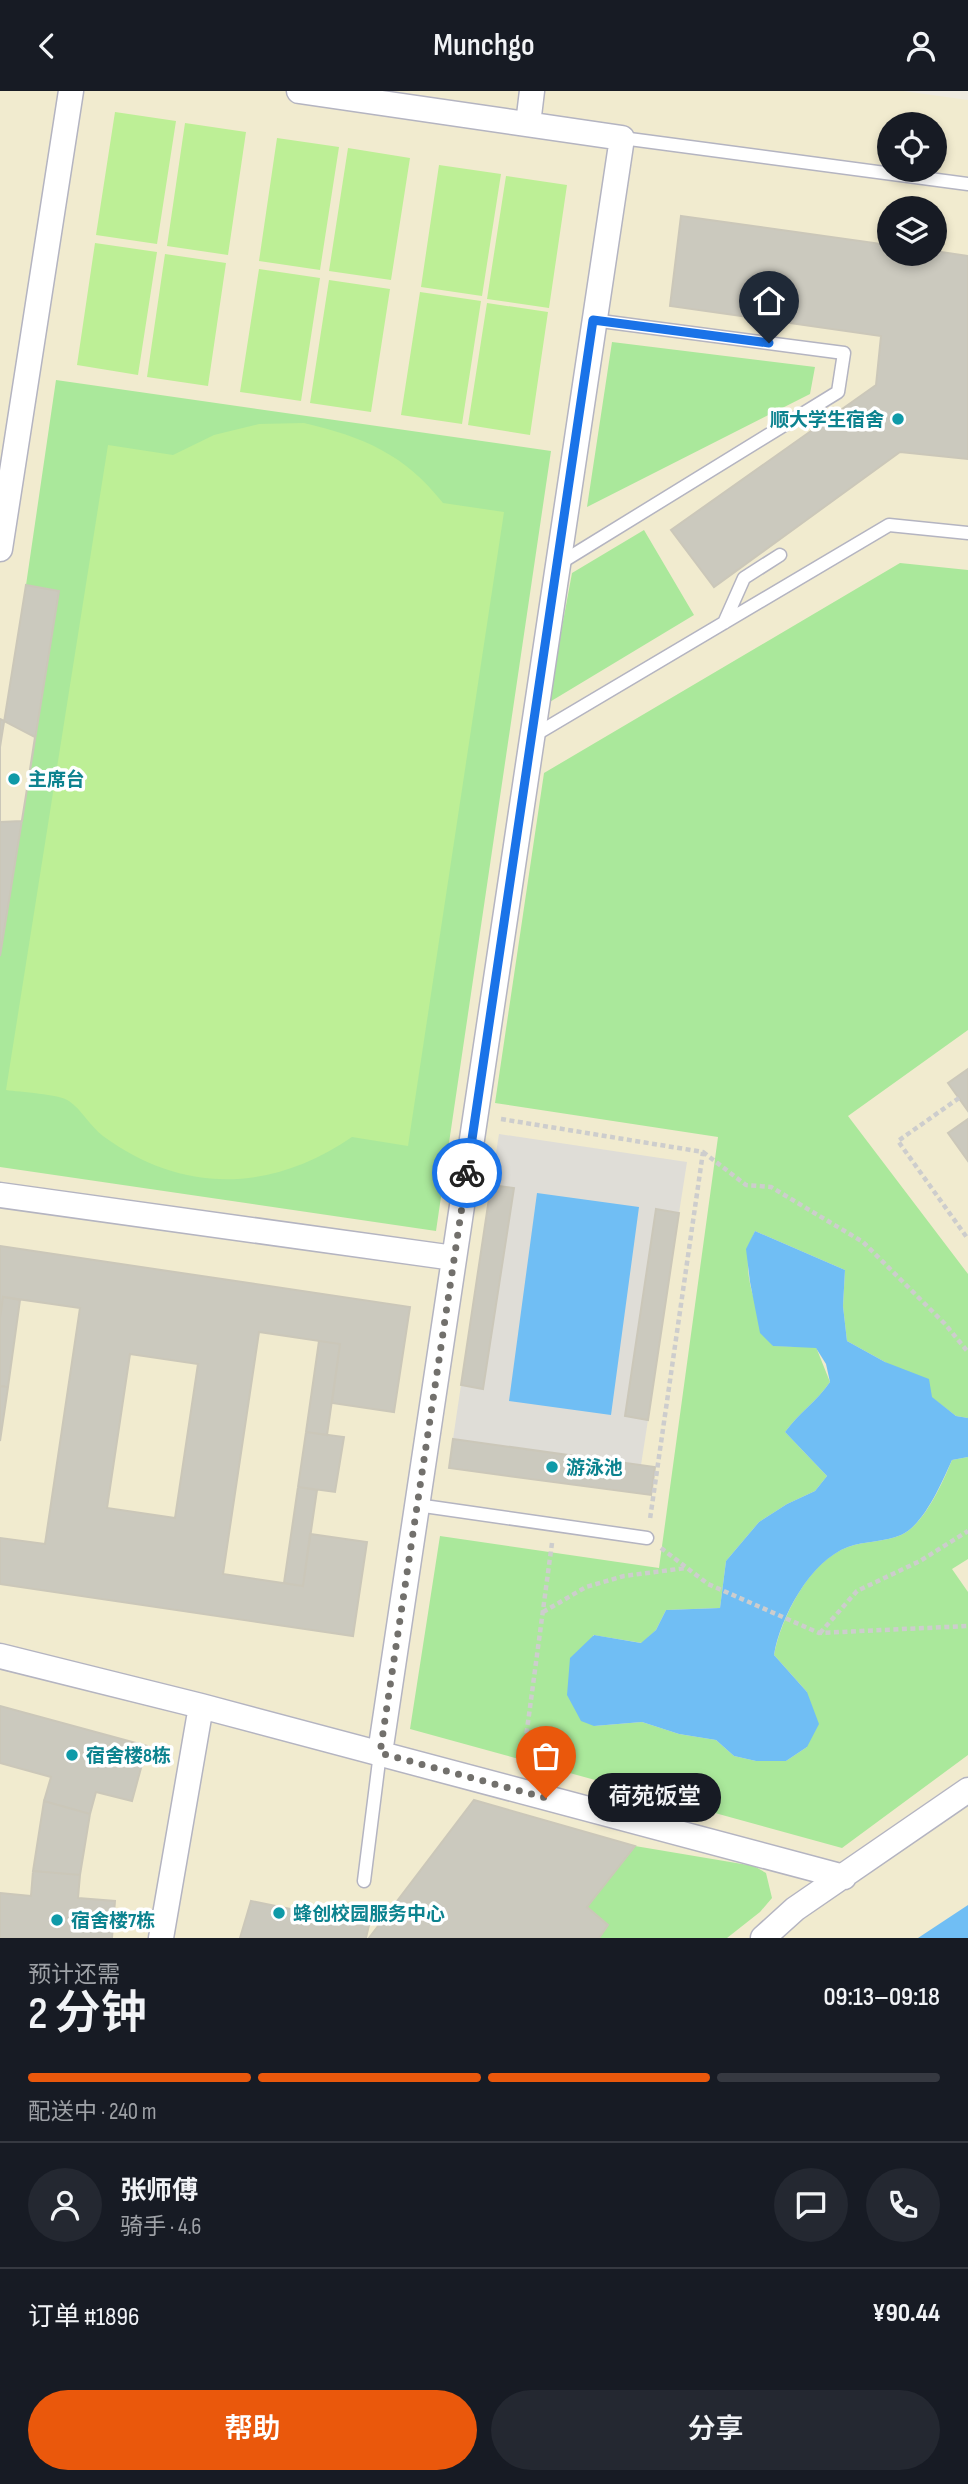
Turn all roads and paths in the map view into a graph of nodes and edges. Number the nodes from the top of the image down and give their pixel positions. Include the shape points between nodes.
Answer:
1 (71, 91) edge
2 (299, 91) edge
3 (532, 91) edge
4 (528, 124) junction
5 (622, 138) junction
6 (968, 184) edge
7 (593, 320) junction
8 (968, 533) edge
9 (0, 549) edge
10 (780, 555) dead end
11 (557, 565) junction
12 (724, 623) junction
13 (531, 736) junction
14 (959, 1098) dead end
15 (476, 1115) junction
16 (703, 1152) junction
17 (0, 1195) edge
18 (968, 1239) edge
19 (454, 1258) junction
20 (968, 1352) edge
21 (417, 1505) junction
22 (554, 1525) junction
23 (968, 1531) edge
24 (647, 1538) junction
25 (687, 1568) junction
26 (542, 1612) junction
27 (968, 1626) edge
28 (819, 1633) junction
29 (0, 1656) edge
30 (201, 1706) junction
31 (380, 1753) junction
32 (968, 1790) edge
33 (519, 1791) junction
34 (844, 1877) junction
35 (364, 1881) dead end
36 (161, 1938) edge
37 (763, 1938) edge

1 - 9 street
2 - 4 street
3 - 4 street
4 - 5 street
5 - 6 lane
5 - 7 street
7 - 11 street
7 - 11 lane via 844,353 838,392
8 - 12 lane via 888,525
10 - 12 lane via 744,578
11 - 13 street
12 - 13 lane
13 - 15 street
14 - 18 path via 898,1141
15 - 16 path
15 - 19 street
16 - 20 path via 746,1185 771,1187 863,1242
16 - 24 path
17 - 19 street
19 - 21 street
21 - 22 lane
21 - 31 street
22 - 24 lane
22 - 26 path
23 - 28 path via 920,1561 857,1591
24 - 25 path
25 - 26 path via 624,1576 586,1587
25 - 28 path via 708,1584
26 - 33 path
27 - 28 path
29 - 30 street
30 - 31 street
30 - 36 street
31 - 33 street
31 - 35 lane
32 - 34 street
33 - 34 street
34 - 37 street via 795,1909

